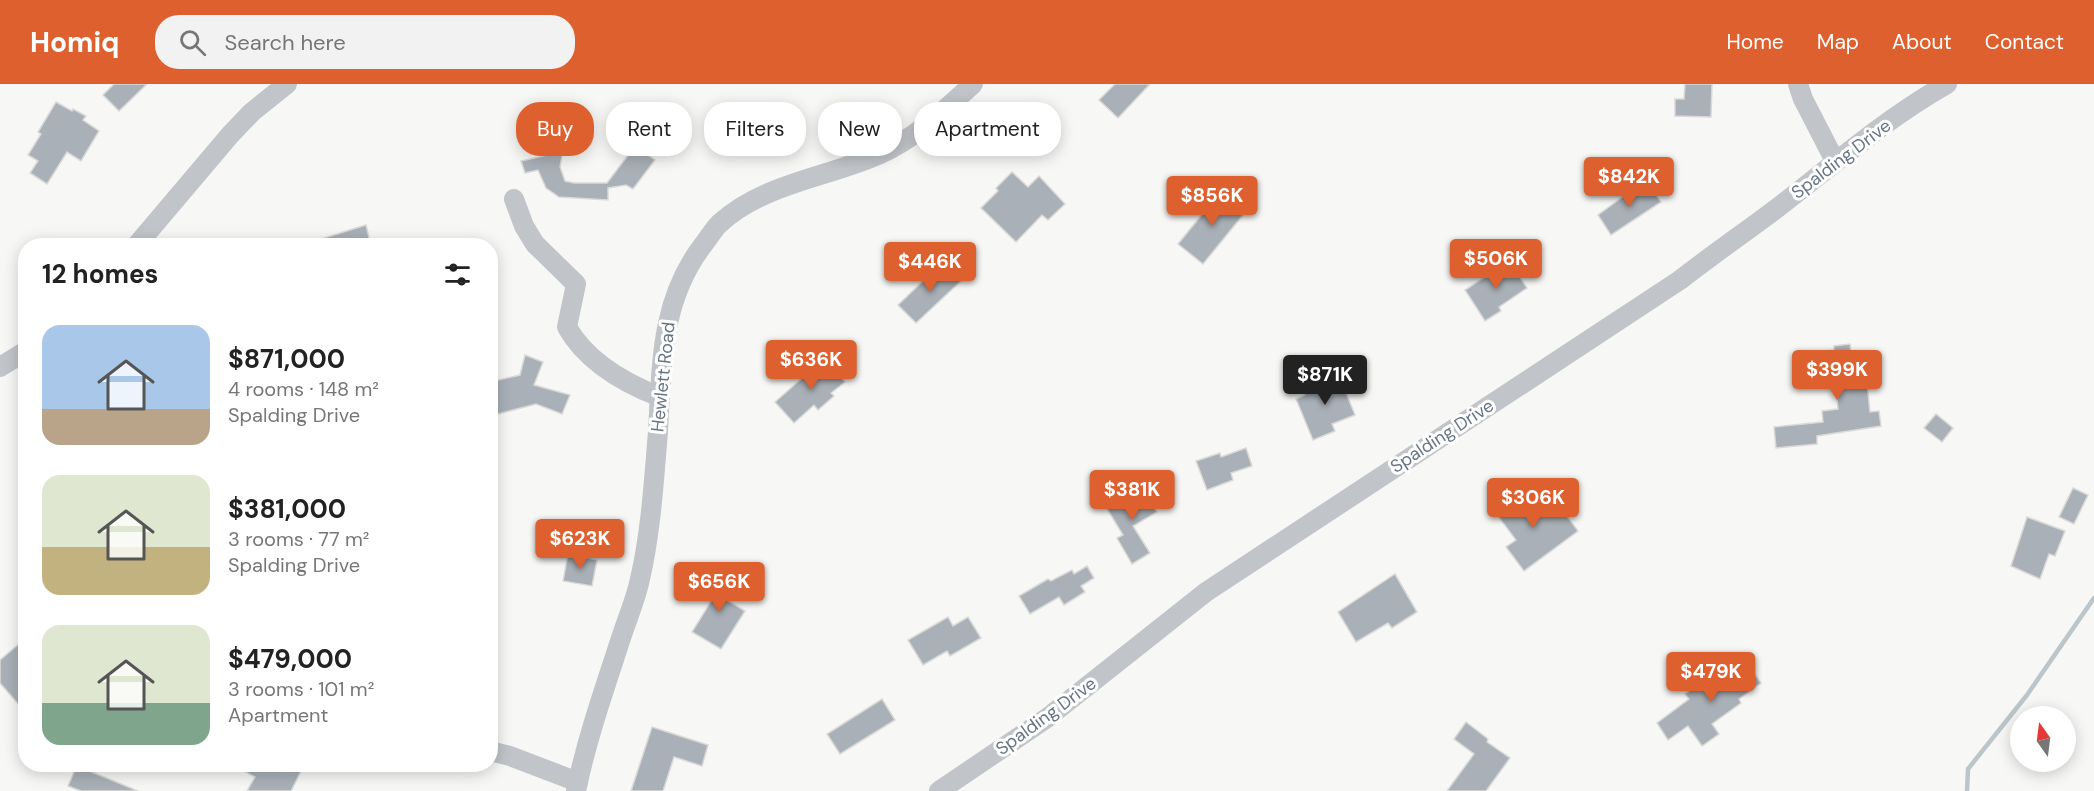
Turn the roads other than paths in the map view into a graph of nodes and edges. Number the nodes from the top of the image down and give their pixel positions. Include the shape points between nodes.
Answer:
1 (287, 84) edge
2 (973, 84) edge
3 (1798, 84) edge
4 (1947, 84) edge
5 (1835, 161) junction
6 (514, 199) dead end
7 (143, 238) edge
8 (18, 356) edge
9 (0, 367) edge
10 (660, 397) junction
11 (498, 753) edge
12 (577, 787) edge
13 (939, 791) edge

1 - 7 street via 230,135
2 - 10 street, Hewlett Road via 901,144 771,191 749,201 718,225 692,259 675,293 664,334
3 - 5 street
4 - 5 street, Spalding Drive
5 - 13 street, Spalding Drive via 1680,280 1206,592 1047,718
6 - 10 street via 535,244 576,284 567,327 575,342 632,387
8 - 9 street
10 - 12 street, Hewlett Road via 653,495 640,580 583,755
11 - 12 street

